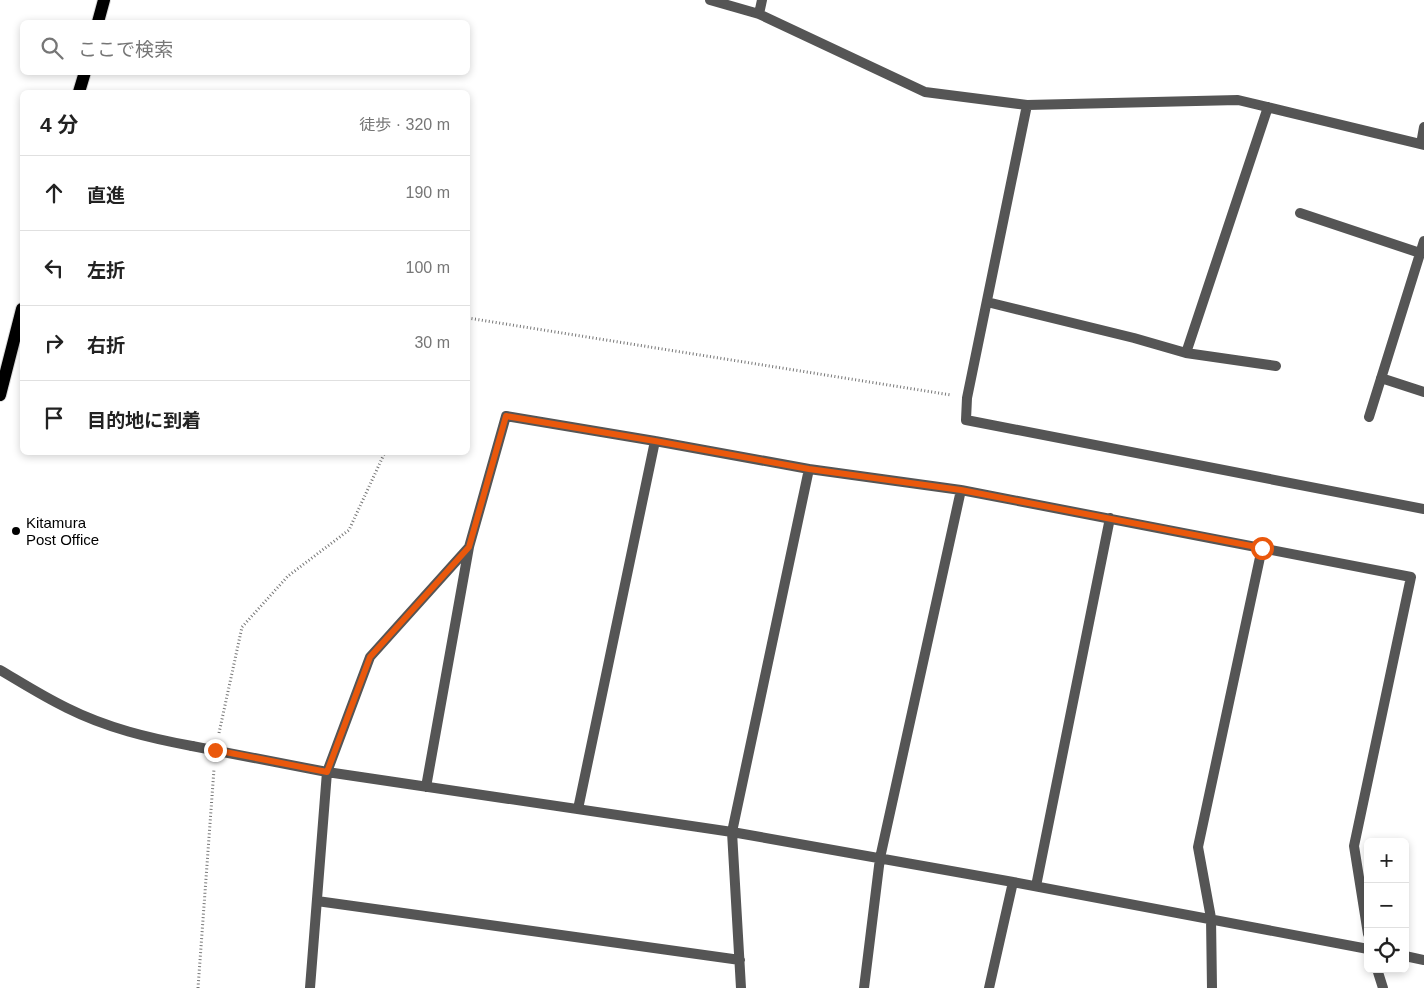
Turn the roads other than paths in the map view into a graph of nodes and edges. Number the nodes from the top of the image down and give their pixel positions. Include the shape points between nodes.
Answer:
1 (104, 0) edge
2 (710, 0) edge
3 (762, 0) edge
4 (759, 14) junction
5 (99, 20) edge
6 (84, 75) edge
7 (80, 90) edge
8 (1027, 105) junction
9 (1268, 107) junction
10 (1424, 127) edge
11 (1422, 144) edge
12 (1300, 213) dead end
13 (1424, 241) edge
14 (1420, 253) junction
15 (987, 302) junction
16 (20, 317) edge
17 (1186, 353) junction
18 (1276, 366) dead end
19 (1381, 378) junction
20 (1424, 392) edge
21 (0, 395) edge
22 (1369, 417) dead end
23 (655, 441) junction
24 (809, 469) junction
25 (961, 490) junction
26 (1424, 509) edge
27 (1110, 518) junction
28 (469, 547) junction
29 (1262, 548) junction
30 (0, 670) edge
31 (327, 772) junction
32 (426, 787) junction
33 (578, 809) junction
34 (732, 832) junction
35 (880, 858) junction
36 (1013, 882) junction
37 (1036, 886) junction
38 (317, 900) junction
39 (1211, 918) junction
40 (1367, 928) edge
41 (1364, 948) edge
42 (1409, 957) edge
43 (740, 960) junction
44 (1424, 960) edge
45 (1378, 973) edge
46 (310, 988) edge
47 (742, 988) edge
48 (864, 988) edge
49 (989, 988) edge
50 (1212, 988) edge
51 (1383, 988) edge

1 - 5 main road
2 - 4 street
3 - 4 street
4 - 8 street via 925,92
6 - 7 main road
8 - 9 street via 1238,100
8 - 15 street
9 - 11 street
9 - 17 street
10 - 11 street
12 - 14 street
13 - 14 street
14 - 19 street
15 - 17 street
15 - 26 street via 967,398 966,420
16 - 21 main road
17 - 18 street
19 - 20 street
19 - 22 street
23 - 24 street
23 - 28 street via 506,416
23 - 33 street
24 - 25 street
24 - 34 street
25 - 27 street
25 - 35 street
27 - 29 street
27 - 37 street
28 - 31 street via 370,657
28 - 32 street
29 - 39 street via 1198,847
29 - 40 street via 1411,577 1354,846
30 - 31 street via 67,708 136,734
31 - 32 street
31 - 38 street
32 - 33 street
33 - 34 street
34 - 35 street
34 - 43 street
35 - 36 street
35 - 48 street
36 - 37 street
36 - 49 street
37 - 39 street
38 - 43 street
38 - 46 street
39 - 41 street
39 - 50 street
42 - 44 street
43 - 47 street
45 - 51 street

